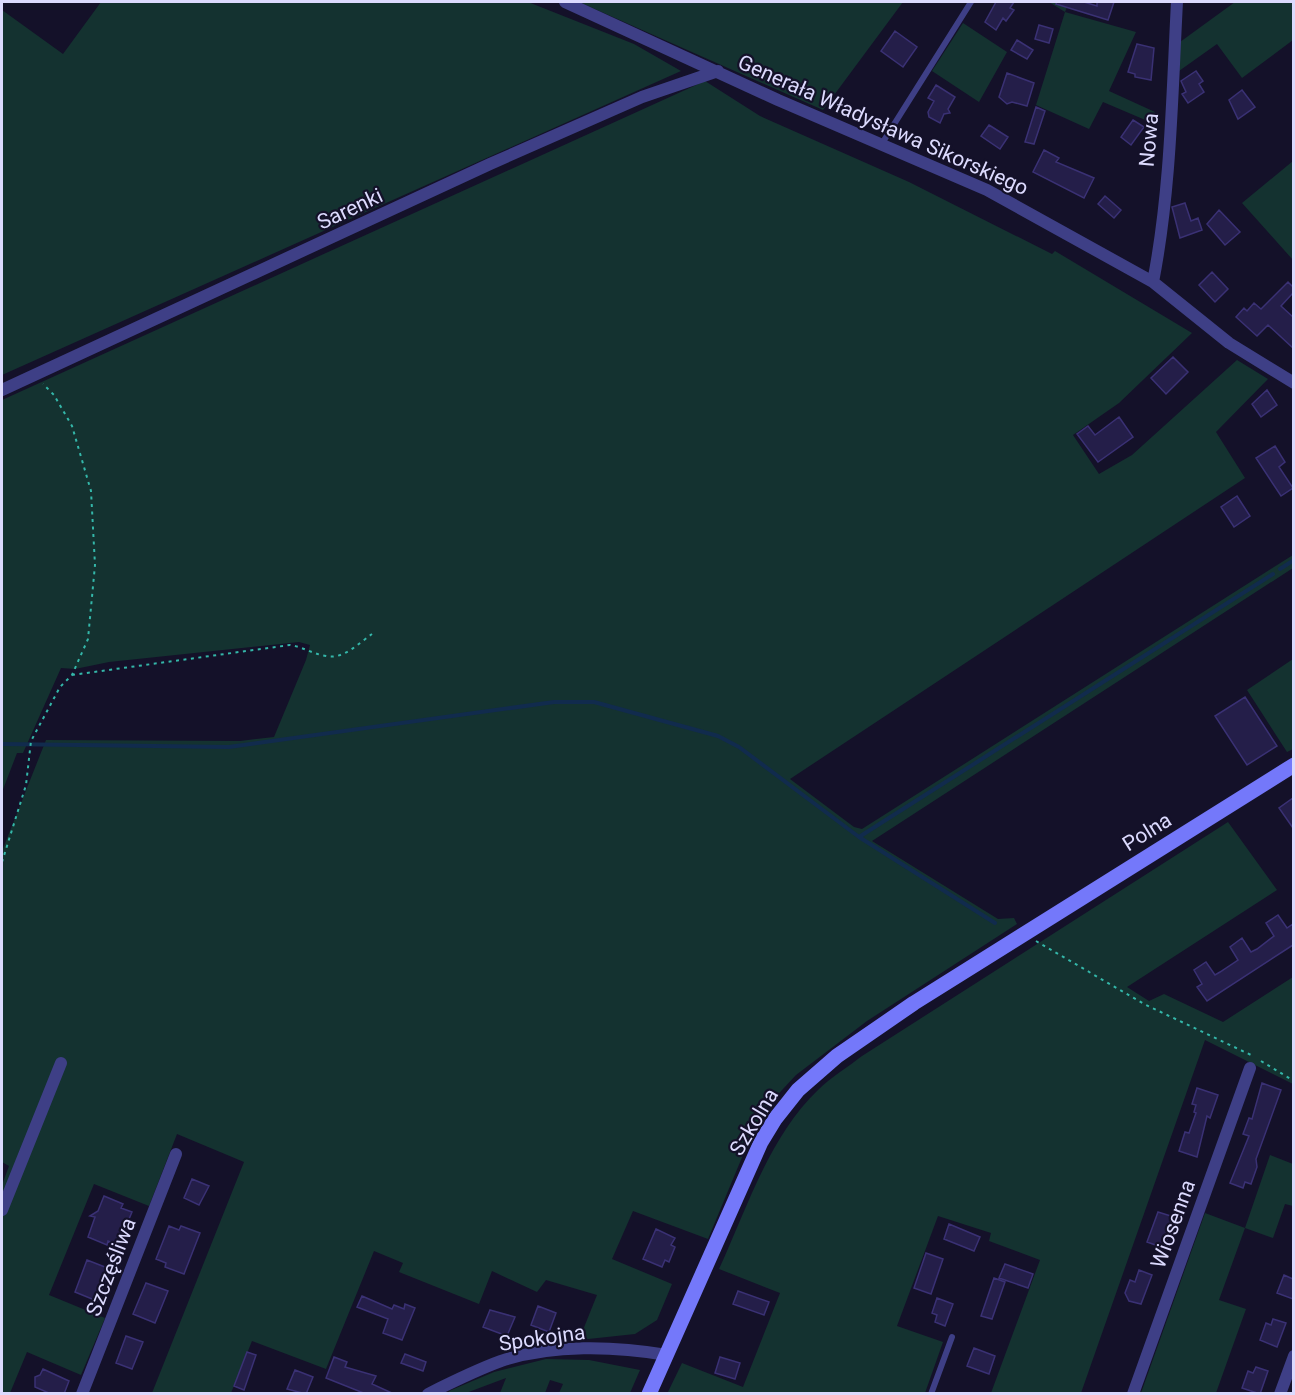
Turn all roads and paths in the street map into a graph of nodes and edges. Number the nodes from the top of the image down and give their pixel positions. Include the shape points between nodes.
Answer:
1 (566, 2) edge
2 (971, 2) edge
3 (1177, 2) edge
4 (718, 71) junction
5 (881, 146) junction
6 (1153, 282) junction
7 (33, 375) junction
8 (1293, 382) edge
9 (2, 390) edge
10 (372, 634) dead end
11 (72, 675) junction
12 (1293, 765) edge
13 (2, 862) edge
14 (1023, 934) junction
15 (61, 1063) dead end
16 (1250, 1068) dead end
17 (1293, 1081) edge
18 (176, 1154) dead end
19 (2, 1210) edge
20 (952, 1337) dead end
21 (667, 1354) junction
22 (1293, 1356) edge
23 (82, 1394) edge
24 (428, 1394) edge
25 (649, 1394) edge
26 (931, 1394) edge
27 (1133, 1394) edge
28 (1280, 1394) edge

1 - 4 street, Generała Władysława Sikorskiego
2 - 5 lane
3 - 6 street, Nowa via 1170,123
4 - 5 street, Generała Władysława Sikorskiego
4 - 7 street, Sarenki via 642,97 490,164
5 - 6 street, Generała Władysława Sikorskiego via 987,190
6 - 8 street, Generała Władysława Sikorskiego via 1229,343
7 - 9 street, Sarenki
7 - 11 path via 54,395 72,426 91,491 95,565 88,639
10 - 11 path via 341,656 325,656 290,645
11 - 13 path via 60,687 31,741 26,784
12 - 14 street, Polna
14 - 17 path via 1144,1004 1254,1056
14 - 21 street, Szkolna via 847,1049 798,1090 761,1142
15 - 19 street
16 - 27 street, Wiosenna
18 - 23 street, Szczęśliwa
20 - 26 lane
21 - 24 street, Spokojna via 609,1349 526,1355 492,1364
21 - 25 street, Szkolna
22 - 28 street

